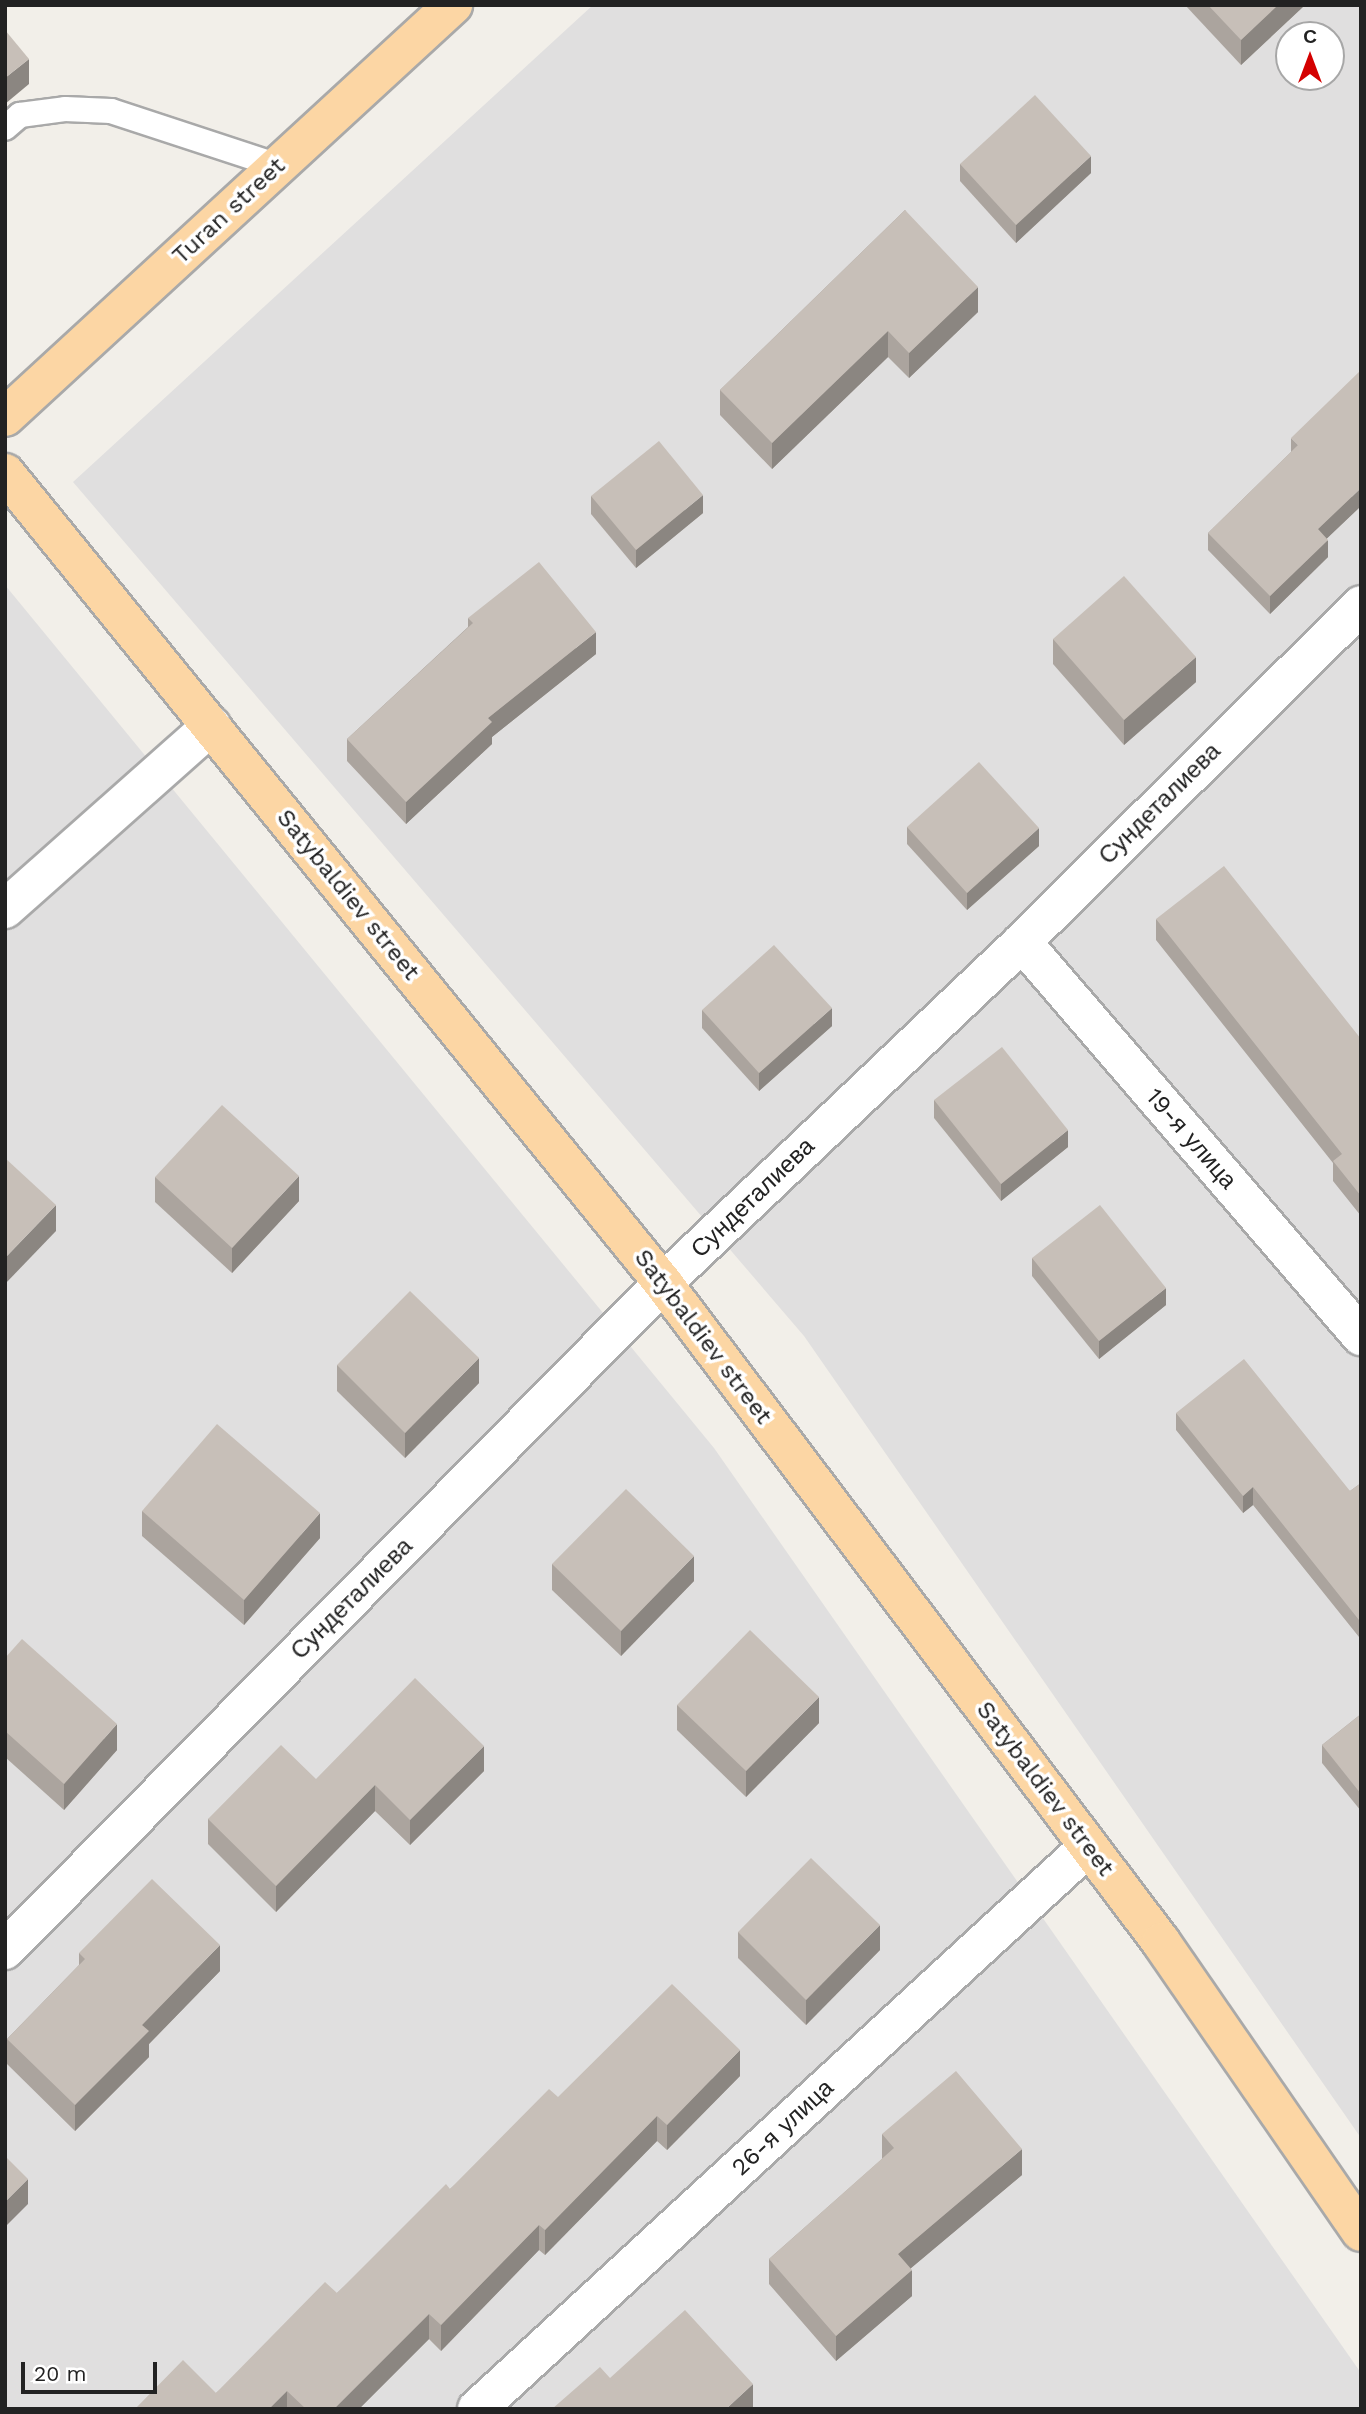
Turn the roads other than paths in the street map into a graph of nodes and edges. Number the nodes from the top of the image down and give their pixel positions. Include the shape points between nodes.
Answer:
1 (453, 5) edge
2 (5, 128) edge
3 (278, 166) junction
4 (5, 417) edge
5 (5, 473) edge
6 (1361, 605) edge
7 (211, 726) junction
8 (5, 909) edge
9 (1022, 942) junction
10 (663, 1283) junction
11 (1361, 1336) edge
12 (1088, 1847) junction
13 (5, 1950) edge
14 (1361, 2232) edge
15 (477, 2409) edge

1 - 3 main road, Turan street
2 - 3 lane via 20,115 65,109 111,111
3 - 4 main road, Turan street
5 - 7 main road, Satybaldiev street
6 - 9 street, Сундеталиева
7 - 8 street
7 - 10 main road, Satybaldiev street
9 - 10 street, Сундеталиева
9 - 11 street, 19-я улица
10 - 12 main road, Satybaldiev street
10 - 13 street, Сундеталиева
12 - 14 main road, Satybaldiev street via 1161,1942
12 - 15 street, 26-я улица

